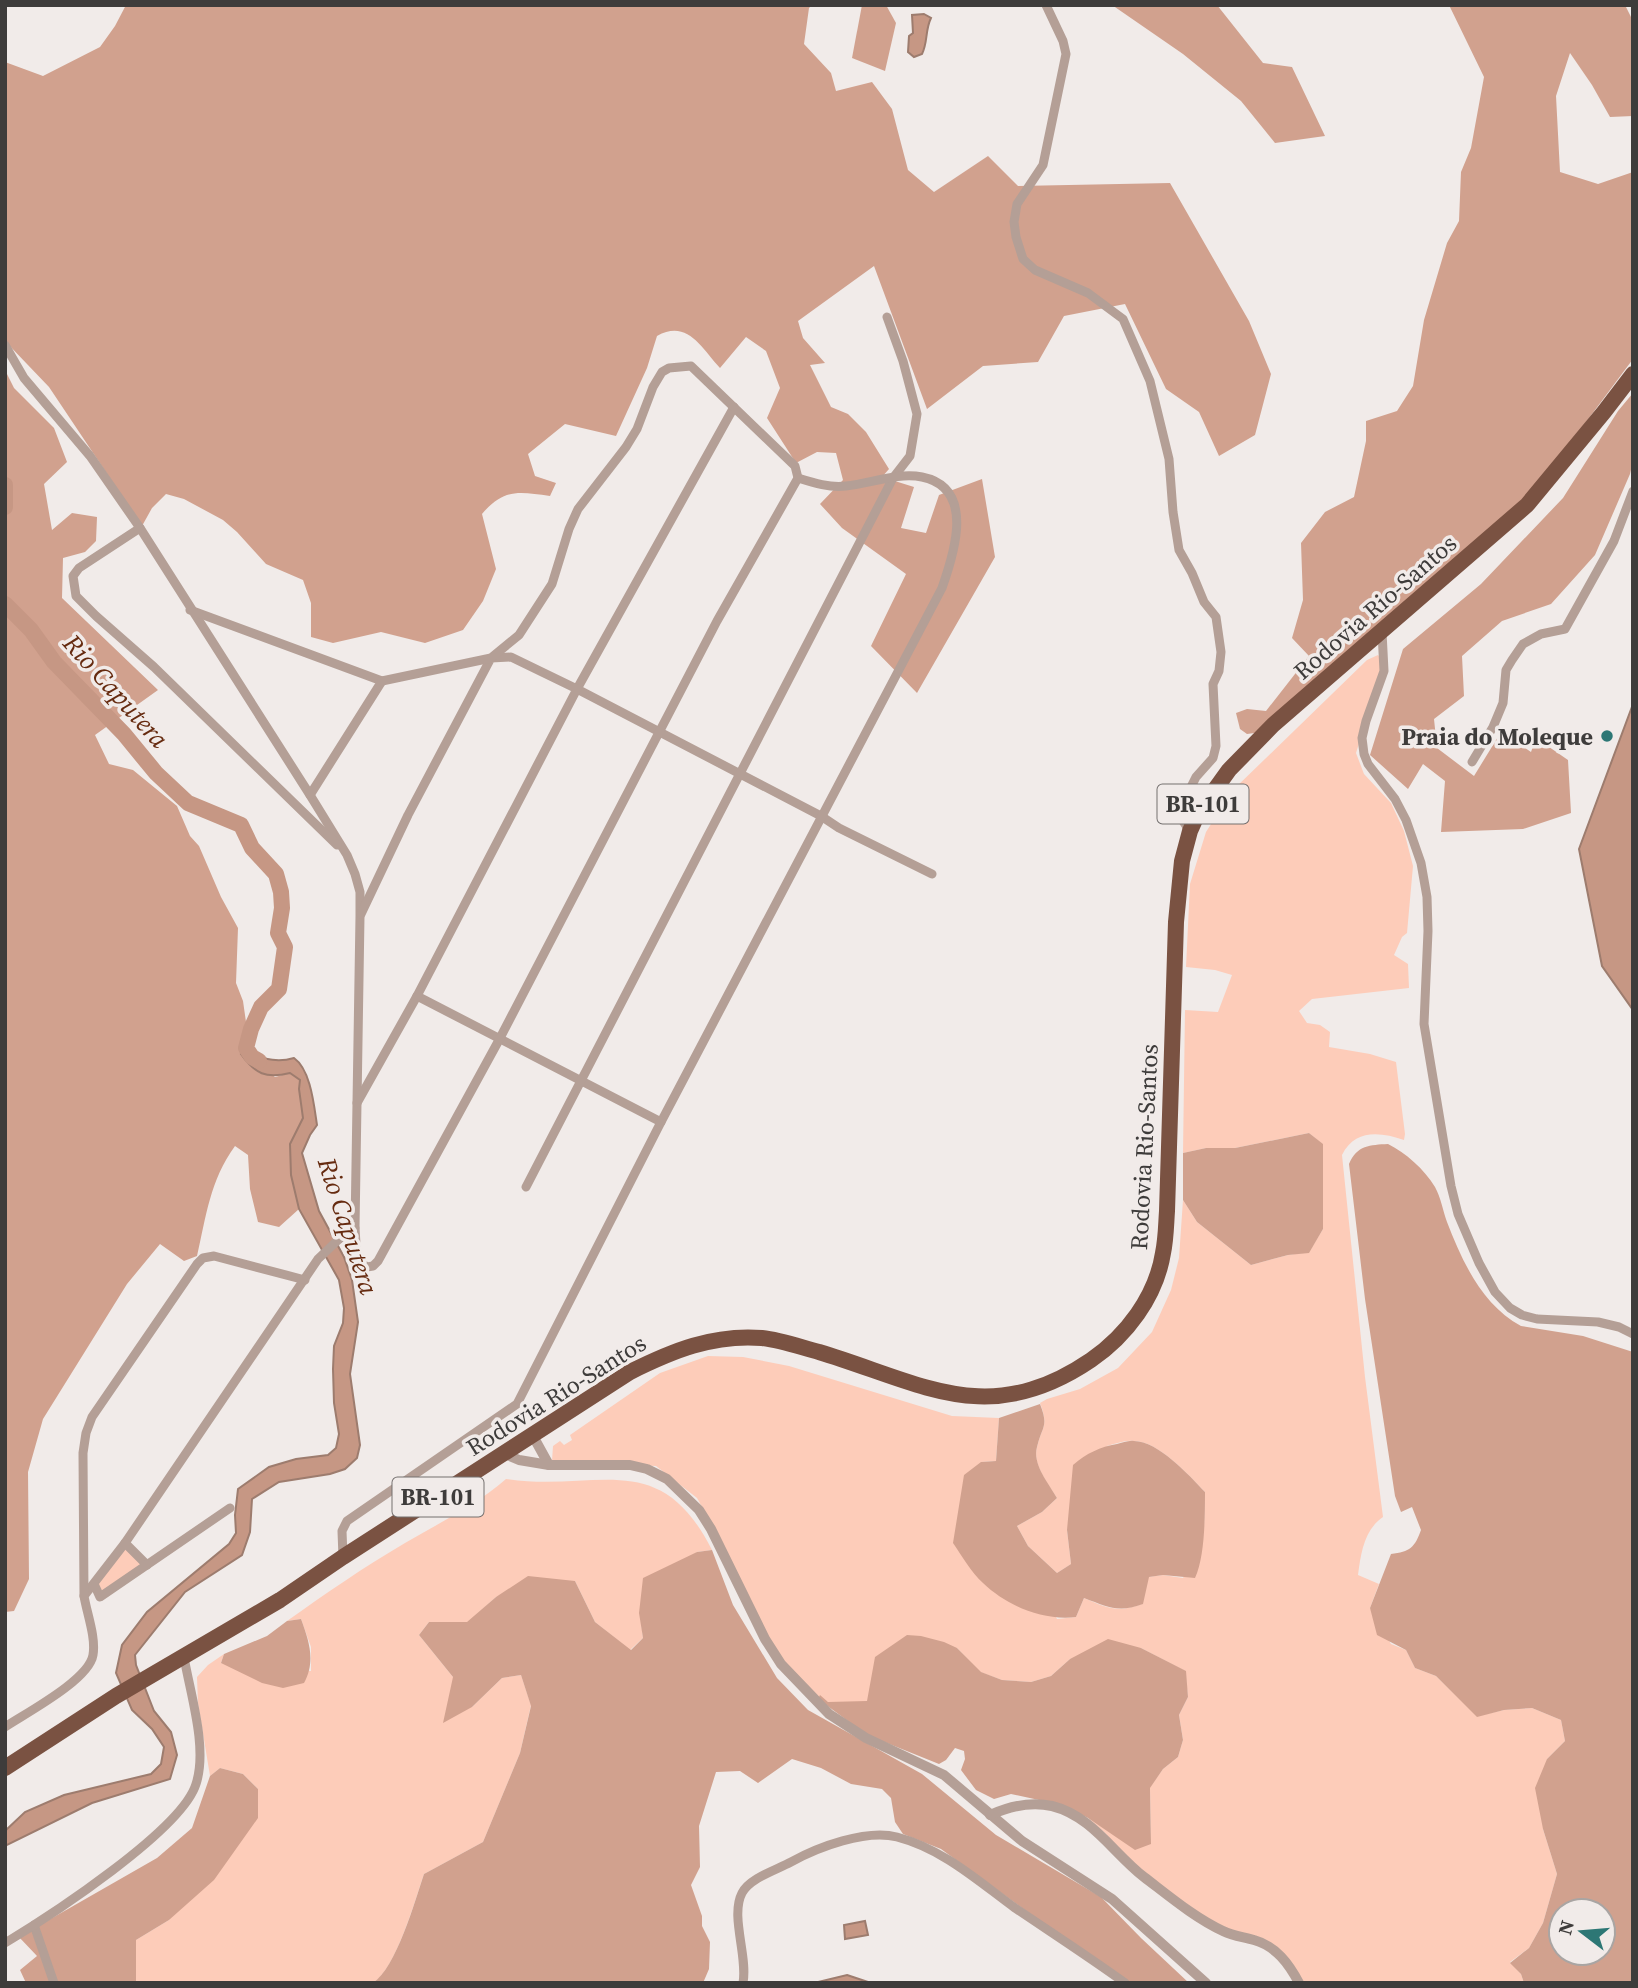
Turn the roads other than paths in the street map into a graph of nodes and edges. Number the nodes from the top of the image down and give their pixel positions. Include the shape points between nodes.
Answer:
1 (1046, 5) edge
2 (887, 317) dead end
3 (5, 345) edge
4 (1633, 374) edge
5 (734, 407) junction
6 (798, 478) junction
7 (892, 478) junction
8 (1633, 491) edge
9 (139, 528) junction
10 (190, 610) junction
11 (1382, 632) junction
12 (491, 657) junction
13 (382, 681) junction
14 (577, 689) junction
15 (658, 733) junction
16 (1472, 762) dead end
17 (1209, 764) junction
18 (1228, 770) junction
19 (738, 775) junction
20 (310, 795) junction
21 (821, 816) junction
22 (1190, 831) junction
23 (347, 855) junction
24 (932, 874) dead end
25 (360, 916) junction
26 (417, 996) junction
27 (499, 1041) junction
28 (581, 1082) junction
29 (356, 1105) junction
30 (661, 1122) junction
31 (526, 1187) dead end
32 (355, 1228) junction
33 (305, 1280) junction
34 (1633, 1334) edge
35 (533, 1436) junction
36 (503, 1453) junction
37 (549, 1465) junction
38 (230, 1508) dead end
39 (125, 1543) junction
40 (343, 1557) junction
41 (147, 1565) junction
42 (94, 1584) junction
43 (83, 1596) junction
44 (184, 1657) junction
45 (5, 1727) edge
46 (5, 1768) edge
47 (990, 1815) junction
48 (34, 1925) junction
49 (5, 1943) edge
50 (54, 1983) edge
51 (743, 1983) edge
52 (1125, 1983) edge
53 (1206, 1983) edge
54 (1299, 1983) edge

1 - 17 street via 1066,54 1043,165 1017,204 1016,237 1023,259 1035,270 1088,293 1123,319 1150,381 1169,459 1179,550 1216,617 1219,631 1219,671 1213,684 1216,746
2 - 7 street via 917,414 910,456
3 - 9 street via 24,378 90,456
4 - 11 highway, Rodovia Rio-Santos / BR-101 via 1527,505
5 - 6 street via 795,466
5 - 12 street via 691,366 662,372 626,447 578,509 552,584 537,611 519,635
5 - 14 street
6 - 7 street via 833,486
6 - 15 street
7 - 19 street
7 - 21 street via 923,477 946,492 957,516 954,554 942,588
8 - 16 street via 1614,541 1565,629 1523,644 1506,670 1503,704
9 - 10 street
9 - 23 street via 79,568 73,576 76,596
10 - 13 street
10 - 20 street
11 - 18 highway, Rodovia Rio-Santos / BR-101
11 - 34 street via 1384,671 1366,721 1364,754 1406,820 1421,863 1428,931 1424,1024 1458,1214 1495,1293 1510,1308 1537,1319 1598,1322
12 - 13 street
12 - 14 street via 511,657
12 - 25 street
13 - 20 street
14 - 15 street
14 - 26 street
15 - 19 street
15 - 27 street
17 - 18 street
17 - 22 street via 1188,793 1179,796 1179,818
18 - 22 highway, Rodovia Rio-Santos / BR-101
19 - 21 street
19 - 28 street
20 - 23 street
21 - 24 street
21 - 30 street
22 - 35 highway, Rodovia Rio-Santos / BR-101 via 1176,922 1163,1255 1153,1289 1135,1319 1107,1349 1044,1386 986,1398 913,1385 762,1338 698,1344 671,1351 630,1372
23 - 25 street via 360,892
25 - 29 street
26 - 27 street
26 - 29 street
27 - 28 street
27 - 32 street via 373,1266 357,1260
28 - 30 street
28 - 31 street
29 - 32 street
30 - 40 street via 517,1404 347,1521 342,1531
32 - 33 street via 318,1259
33 - 39 street
33 - 43 street via 214,1256 197,1264 92,1417 86,1433
35 - 36 highway, Rodovia Rio-Santos / BR-101
35 - 37 street
36 - 37 street
36 - 40 highway, Rodovia Rio-Santos / BR-101
37 - 47 street via 630,1465 667,1479 699,1510 765,1639 809,1694 829,1714 866,1738 944,1775
38 - 41 street
39 - 41 street
39 - 42 street
40 - 44 highway, Rodovia Rio-Santos / BR-101
41 - 42 street via 100,1597
42 - 43 street
43 - 45 street via 92,1661 65,1686
44 - 46 highway, Rodovia Rio-Santos / BR-101
44 - 48 street via 199,1744 199,1770 188,1801 138,1851
47 - 53 street via 1021,1841 1112,1899
47 - 54 street via 1028,1804 1070,1813 1100,1834 1146,1879 1203,1919 1224,1932 1274,1949
48 - 49 street
48 - 50 street
51 - 52 street via 738,1914 746,1887 823,1847 874,1836 896,1837 937,1852

